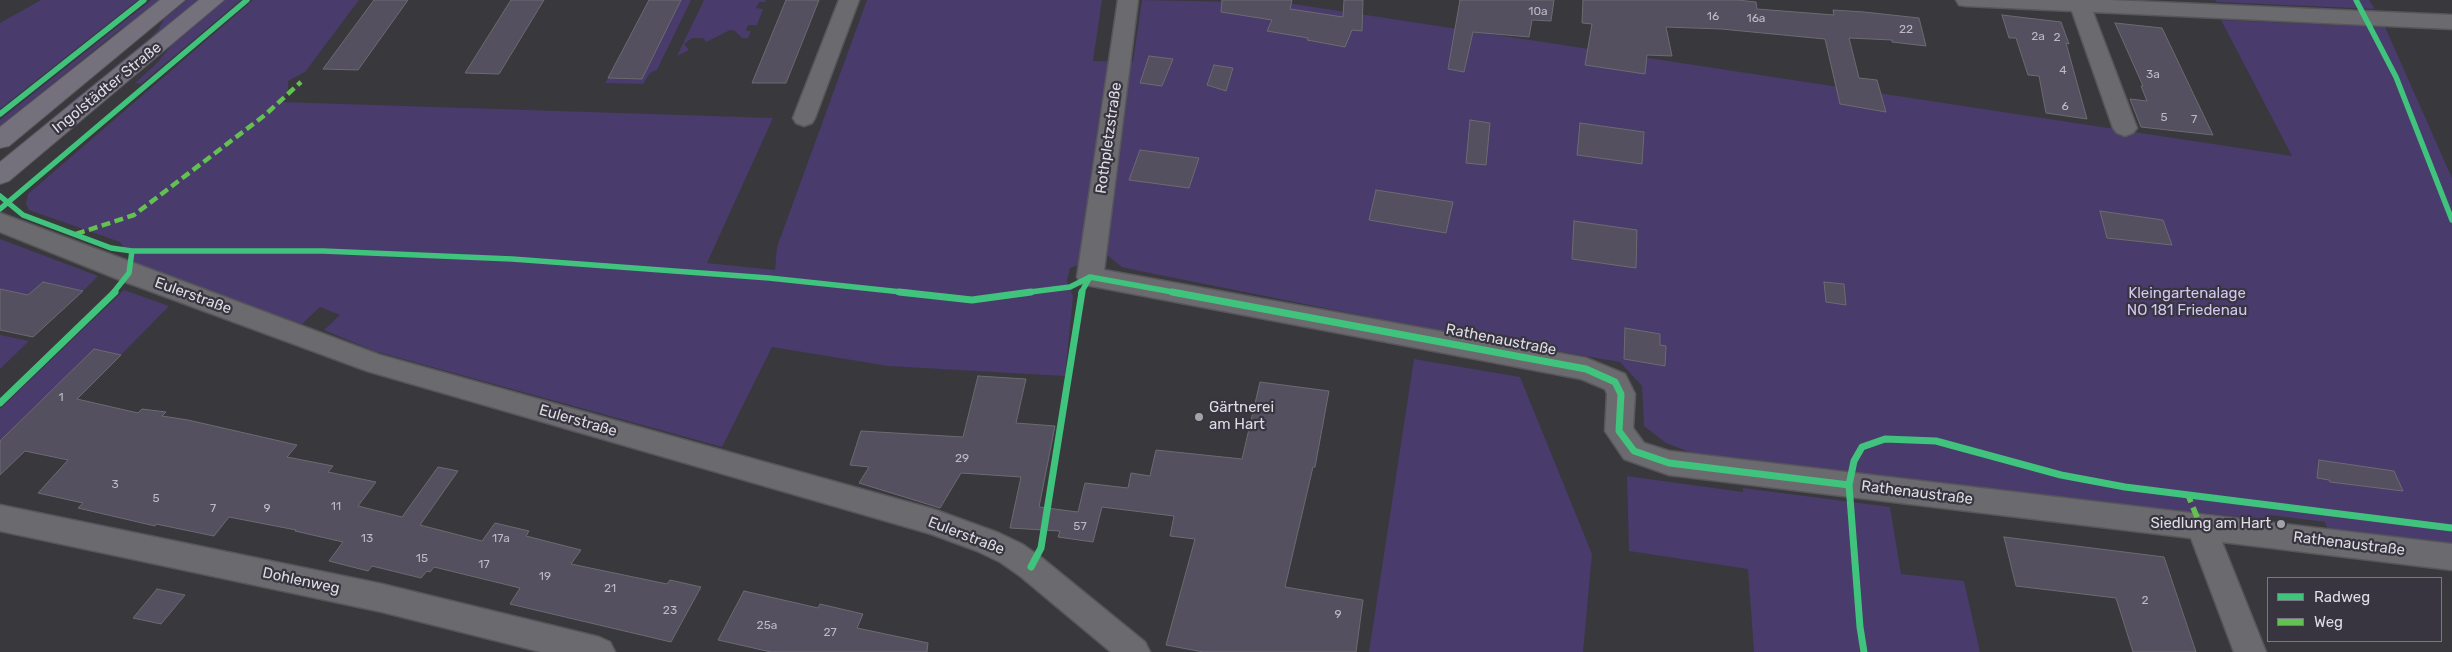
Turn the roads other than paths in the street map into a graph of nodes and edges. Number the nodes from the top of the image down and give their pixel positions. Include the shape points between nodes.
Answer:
1 (174, 0) edge
2 (213, 0) edge
3 (849, 0) edge
4 (1128, 0) edge
5 (1966, 0) edge
6 (2080, 5) junction
7 (2452, 22) edge
8 (804, 118) dead end
9 (2125, 128) dead end
10 (0, 140) edge
11 (0, 175) edge
12 (0, 222) edge
13 (1090, 277) joint
14 (0, 518) edge
15 (2201, 527) junction
16 (2452, 557) edge
17 (599, 652) edge
18 (1134, 652) edge
19 (2250, 652) edge

1 - 10 main road, Ingolstädter Straße
2 - 11 main road, Ingolstädter Straße
3 - 8 street
4 - 13 street, Rothpletzstraße
5 - 6 street
6 - 7 street
6 - 9 street
12 - 18 street, Eulerstraße via 376,364 933,522 988,542 1031,568
13 - 15 street, Rathenaustraße via 1586,369 1615,382 1621,394 1619,432 1634,452 1668,464
14 - 17 street, Dohlenweg via 382,598
15 - 16 street, Rathenaustraße
15 - 19 street

